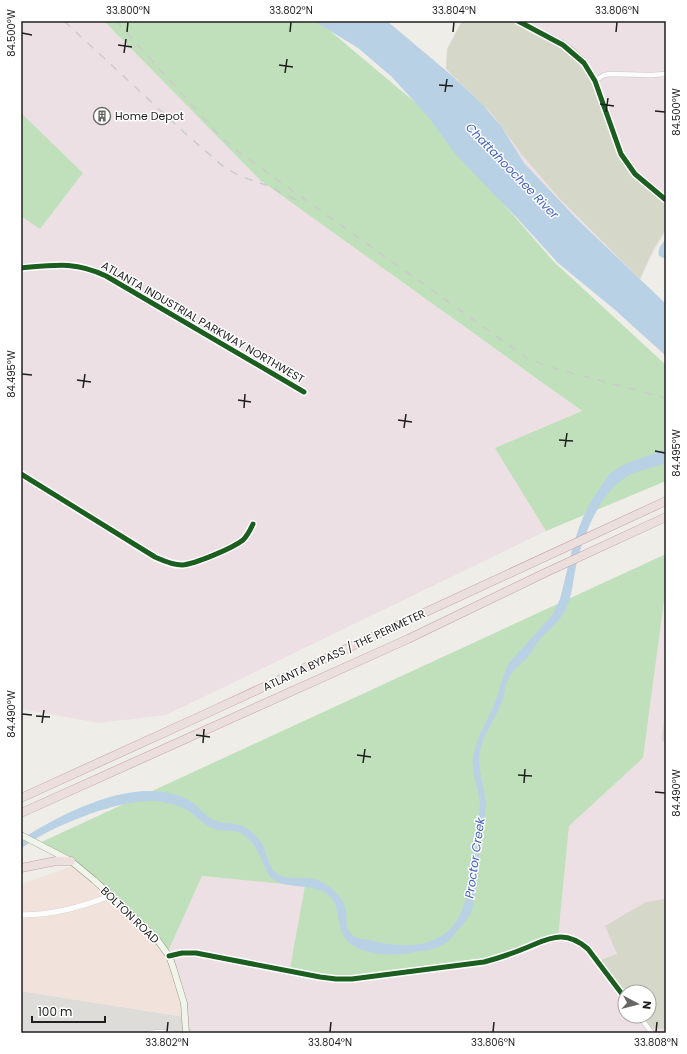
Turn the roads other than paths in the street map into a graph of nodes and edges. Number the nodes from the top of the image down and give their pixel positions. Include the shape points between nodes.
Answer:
1 (518, 21) edge
2 (530, 24) edge
3 (666, 74) edge
4 (595, 81) junction
5 (666, 200) edge
6 (21, 268) edge
7 (304, 392) dead end
8 (21, 474) edge
9 (666, 501) edge
10 (666, 518) edge
11 (253, 524) dead end
12 (21, 798) edge
13 (21, 813) edge
14 (21, 835) edge
15 (71, 861) junction
16 (23, 867) edge
17 (110, 896) junction
18 (21, 915) edge
19 (169, 956) junction
20 (617, 987) edge
21 (645, 1024) edge
22 (150, 1033) edge
23 (173, 1033) edge
24 (186, 1033) edge
25 (652, 1033) edge

1 - 2 street
2 - 4 street via 577,56
3 - 4 street via 610,74
4 - 5 street via 624,159 635,174
6 - 7 street, ATLANTA INDUSTRIAL PARKWAY NORTHWEST via 68,264 94,270
8 - 11 street via 155,557 174,564 201,561 242,540
9 - 12 highway, ATLANTA BYPASS / THE PERIMETER
10 - 13 highway, ATLANTA BYPASS / THE PERIMETER via 408,639
14 - 15 main road, BOLTON ROAD
15 - 16 highway
15 - 17 main road, BOLTON ROAD
17 - 18 street via 71,909
17 - 19 main road, BOLTON ROAD via 151,932
19 - 20 street via 196,953 320,977 352,979 484,962 560,937 581,942
19 - 24 main road, BOLTON ROAD via 184,1003
21 - 25 street
22 - 23 street

